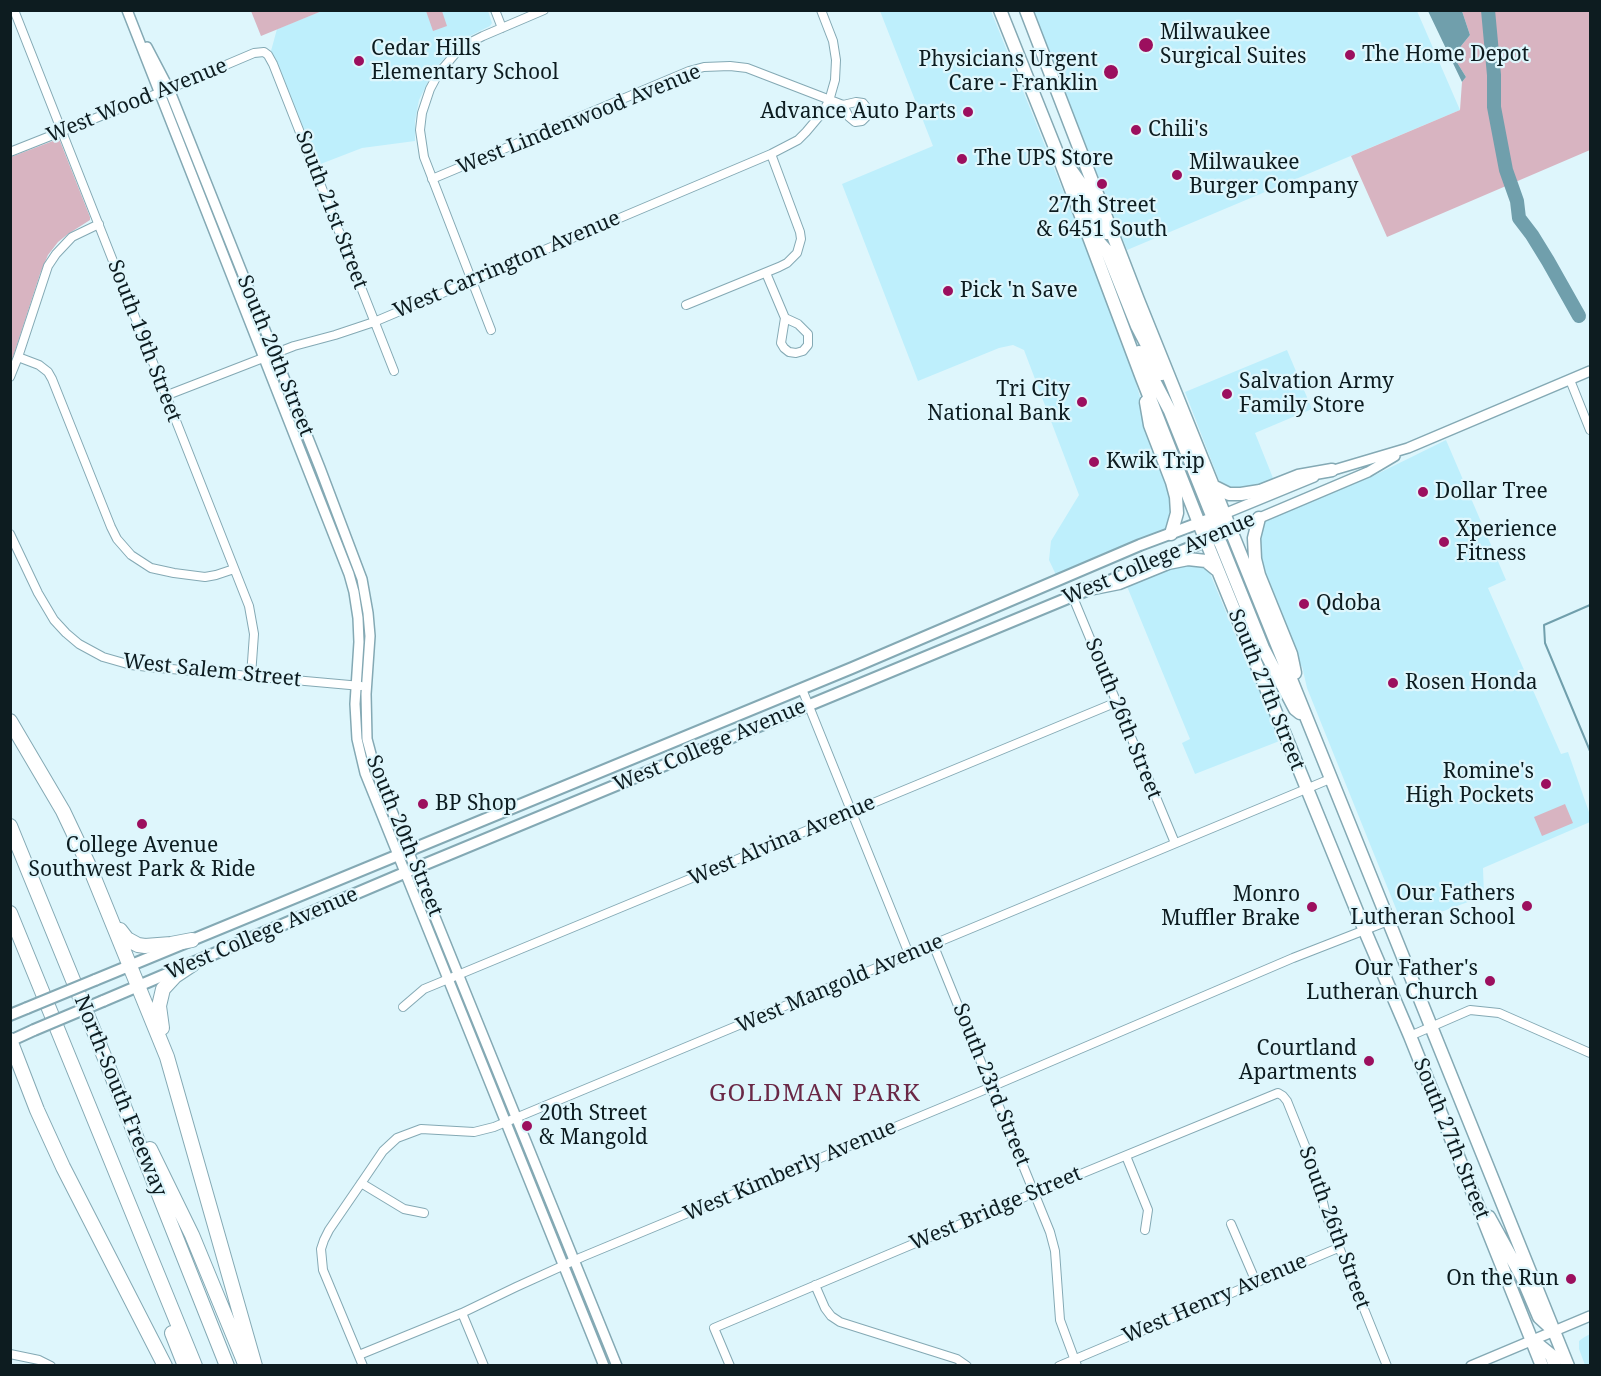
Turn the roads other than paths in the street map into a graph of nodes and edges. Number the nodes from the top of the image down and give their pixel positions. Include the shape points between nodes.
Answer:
1 (14, 10) edge
2 (127, 10) edge
3 (495, 10) edge
4 (544, 10) edge
5 (821, 10) edge
6 (1000, 10) edge
7 (1026, 11) edge
8 (502, 28) junction
9 (264, 52) joint
10 (164, 91) junction
11 (829, 101) junction
12 (843, 105) dead end
13 (63, 132) junction
14 (10, 152) edge
15 (771, 154) junction
16 (1060, 160) junction
17 (432, 180) junction
18 (99, 225) junction
19 (1111, 232) junction
20 (1091, 241) junction
21 (766, 273) junction
22 (471, 280) junction
23 (686, 305) dead end
24 (785, 318) junction
25 (1121, 320) junction
26 (374, 322) junction
27 (491, 330) dead end
28 (274, 354) junction
29 (18, 357) junction
30 (264, 358) junction
31 (394, 371) dead end
32 (1590, 371) edge
33 (10, 377) edge
34 (1142, 378) junction
35 (1570, 380) junction
36 (1174, 388) junction
37 (165, 396) junction
38 (1590, 430) edge
39 (1408, 448) junction
40 (1332, 470) junction
41 (1213, 486) junction
42 (1218, 516) junction
43 (1259, 518) junction
44 (1199, 523) junction
45 (1231, 530) junction
46 (10, 534) edge
47 (1171, 534) junction
48 (1211, 538) junction
49 (234, 569) junction
50 (1218, 571) junction
51 (1078, 593) junction
52 (251, 676) junction
53 (361, 686) junction
54 (802, 689) junction
55 (1300, 701) junction
56 (1117, 702) junction
57 (809, 704) junction
58 (10, 721) edge
59 (1309, 723) junction
60 (1330, 779) junction
61 (1307, 789) junction
62 (851, 812) junction
63 (10, 826) edge
64 (1174, 843) junction
65 (409, 852) junction
66 (398, 856) junction
67 (416, 868) junction
68 (404, 873) junction
69 (107, 907) junction
70 (10, 913) edge
71 (1388, 921) junction
72 (1365, 931) junction
73 (192, 939) junction
74 (933, 944) junction
75 (909, 954) junction
76 (193, 964) junction
77 (130, 965) junction
78 (459, 974) junction
79 (447, 979) junction
80 (139, 986) junction
81 (403, 1007) dead end
82 (10, 1015) edge
83 (1432, 1026) junction
84 (1410, 1036) junction
85 (11, 1040) edge
86 (1590, 1053) edge
87 (104, 1056) junction
88 (167, 1057) junction
89 (10, 1070) edge
90 (992, 1087) junction
91 (1278, 1094) joint
92 (37, 1110) junction
93 (517, 1118) junction
94 (506, 1122) junction
95 (98, 1128) junction
96 (1126, 1156) junction
97 (361, 1183) junction
98 (1472, 1191) junction
99 (1035, 1193) junction
100 (424, 1213) dead end
101 (1231, 1224) dead end
102 (1145, 1230) dead end
103 (1338, 1248) junction
104 (575, 1260) junction
105 (564, 1266) junction
106 (1256, 1282) junction
107 (815, 1285) junction
108 (462, 1313) junction
109 (1590, 1316) edge
110 (1554, 1331) junction
111 (1532, 1340) junction
112 (10, 1354) edge
113 (359, 1355) junction
114 (1076, 1362) edge
115 (51, 1365) edge
116 (165, 1365) edge
117 (185, 1365) edge
118 (195, 1365) edge
119 (227, 1365) edge
120 (246, 1365) edge
121 (255, 1365) edge
122 (363, 1365) edge
123 (484, 1365) edge
124 (604, 1365) edge
125 (618, 1365) edge
126 (730, 1365) edge
127 (967, 1365) edge
128 (1059, 1365) edge
129 (1387, 1365) edge
130 (1471, 1365) edge
131 (1542, 1365) edge
132 (1555, 1365) edge
133 (1568, 1365) edge

1 - 13 street, South 19th Street
2 - 10 street, South 20th Street
3 - 8 street
4 - 8 street
5 - 11 street via 836,60
6 - 16 main road, South 27th Street
7 - 19 main road
8 - 17 street via 455,54 430,89 420,130
9 - 10 street, West Wood Avenue
9 - 26 street, South 21st Street via 273,64
10 - 13 street, West Wood Avenue
10 - 28 street, South 20th Street
10 - 30 street, South 20th Street
11 - 12 street, West Lindenwood Avenue
11 - 15 street, West Carrington Avenue via 798,140
11 - 17 street, West Lindenwood Avenue via 747,68 704,67
13 - 14 street, West Wood Avenue
13 - 18 street, South 19th Street
15 - 21 street via 801,239 792,259
15 - 22 street, West Carrington Avenue
16 - 19 main road via 1081,184 1097,226 1101,231
16 - 20 main road, South 27th Street
17 - 22 street
18 - 29 street via 72,237 48,266
18 - 37 street, South 19th Street
19 - 36 main road
20 - 25 main road, South 27th Street
20 - 36 main road via 1098,241 1107,251 1137,326 1160,372
21 - 23 street
21 - 24 street
22 - 26 street, West Carrington Avenue
22 - 27 street
24 - 24 street via 781,338 784,348 793,353 803,351 809,342 806,332
25 - 34 main road, South 27th Street
25 - 42 main road via 1170,411
26 - 28 street, West Carrington Avenue
26 - 31 street, South 21st Street
28 - 30 street, West Carrington Avenue
28 - 53 street, South 20th Street via 362,579 370,636
29 - 33 street
29 - 49 street via 39,365 52,379 111,527 131,555 151,568 174,573 205,577
30 - 37 street, West Carrington Avenue
30 - 53 street, South 20th Street via 354,592
32 - 35 street, West College Avenue
34 - 44 main road, South 27th Street
34 - 47 main road via 1150,425 1176,497 1177,513
35 - 38 street
35 - 39 street, West College Avenue
36 - 41 main road
37 - 49 street, South 19th Street
39 - 40 street, West College Avenue
39 - 43 street, West College Avenue via 1368,472
40 - 41 main road via 1241,494 1230,494
40 - 42 street, West College Avenue
41 - 42 main road
42 - 44 main road, West College Avenue
42 - 45 main road via 1220,527
43 - 45 street, West College Avenue
43 - 55 main road via 1254,538 1255,559 1291,654
44 - 47 main road, West College Avenue
44 - 48 main road, South 27th Street
45 - 48 main road, West College Avenue
45 - 55 main road, South 27th Street
46 - 52 street, West Salem Street via 54,620 92,652 130,665
47 - 54 main road, West College Avenue
48 - 50 main road, South 27th Street
48 - 51 main road, West College Avenue
48 - 59 main road via 1295,709
49 - 52 street, South 19th Street via 253,624
50 - 51 main road via 1206,561 1168,563 1119,584
50 - 61 main road, South 27th Street
51 - 56 street, South 26th Street
51 - 57 main road, West College Avenue
52 - 53 street, West Salem Street
53 - 65 street, South 20th Street via 372,758
53 - 66 street, South 20th Street via 357,739 361,761
54 - 57 street
54 - 65 main road, West College Avenue
55 - 59 main road, South 27th Street
56 - 62 street, West Alvina Avenue
56 - 64 street, South 26th Street
57 - 62 street
57 - 67 main road, West College Avenue
58 - 69 highway via 63,811
59 - 60 main road, South 27th Street
60 - 61 street, West Mangold Avenue
60 - 71 main road, South 27th Street
61 - 64 street, West Mangold Avenue
61 - 72 main road, South 27th Street
62 - 75 street
62 - 78 street, West Alvina Avenue
63 - 87 highway, North-South Freeway
64 - 74 street, West Mangold Avenue
65 - 66 main road, West College Avenue
65 - 67 street, South 20th Street
66 - 68 street, South 20th Street
66 - 73 main road, West College Avenue
67 - 68 main road, West College Avenue
67 - 78 street, South 20th Street
68 - 76 main road, West College Avenue
68 - 79 street, South 20th Street
69 - 73 highway via 123,935 138,945
69 - 77 highway
70 - 95 highway, North-South Freeway
71 - 72 street, West Kimberly Avenue
71 - 83 main road, South 27th Street
72 - 84 main road, South 27th Street
72 - 90 street, West Kimberly Avenue
73 - 77 main road, West College Avenue
74 - 75 street, West Mangold Avenue
74 - 90 street, South 23rd Street
75 - 93 street, West Mangold Avenue
76 - 80 main road, West College Avenue
76 - 88 highway via 174,976 161,995 159,1013
77 - 80 highway
77 - 82 main road, West College Avenue, bridge
78 - 79 street, West Alvina Avenue
78 - 93 street, South 20th Street
79 - 81 street, West Alvina Avenue via 424,989
79 - 94 street, South 20th Street
80 - 85 main road, West College Avenue, bridge
80 - 88 highway
83 - 84 street
83 - 86 street via 1470,1010 1499,1013
83 - 110 main road, South 27th Street
84 - 98 main road, South 27th Street
85 - 92 highway
87 - 119 highway, North-South Freeway
87 - 120 highway via 192,1235
88 - 121 highway
89 - 92 highway
90 - 99 street, South 23rd Street
90 - 104 street, West Kimberly Avenue
91 - 96 street, West Bridge Street
91 - 103 street, South 26th Street via 1287,1101 1316,1173
92 - 116 highway
93 - 94 street, West Mangold Avenue
93 - 104 street, South 20th Street
94 - 97 street, West Mangold Avenue via 474,1131 430,1128 405,1134 383,1151
94 - 105 street, South 20th Street
95 - 117 highway
95 - 118 highway, North-South Freeway
96 - 99 street, West Bridge Street
96 - 102 street via 1148,1210
97 - 100 street via 404,1209
97 - 113 street, West Mangold Avenue via 321,1249 326,1279
98 - 110 main road via 1499,1233 1539,1317
98 - 111 main road, South 27th Street
99 - 107 street, West Bridge Street
99 - 114 street, South 23rd Street via 1055,1251 1060,1320
101 - 106 street
103 - 106 street, West Henry Avenue
103 - 129 street, South 26th Street
104 - 105 street, West Kimberly Avenue
104 - 125 street, South 20th Street
105 - 108 street, West Kimberly Avenue
105 - 124 street, South 20th Street
106 - 114 street, West Henry Avenue
107 - 126 street, West Bridge Street via 714,1328
107 - 127 street via 825,1308 840,1322
108 - 113 street, West Kimberly Avenue
108 - 123 street
109 - 110 street
110 - 111 street
110 - 133 main road, South 27th Street
111 - 130 street
111 - 131 main road, South 27th Street
111 - 132 main road via 1551,1356
112 - 115 street
113 - 122 street, West Mangold Avenue
114 - 128 street, West Henry Avenue

